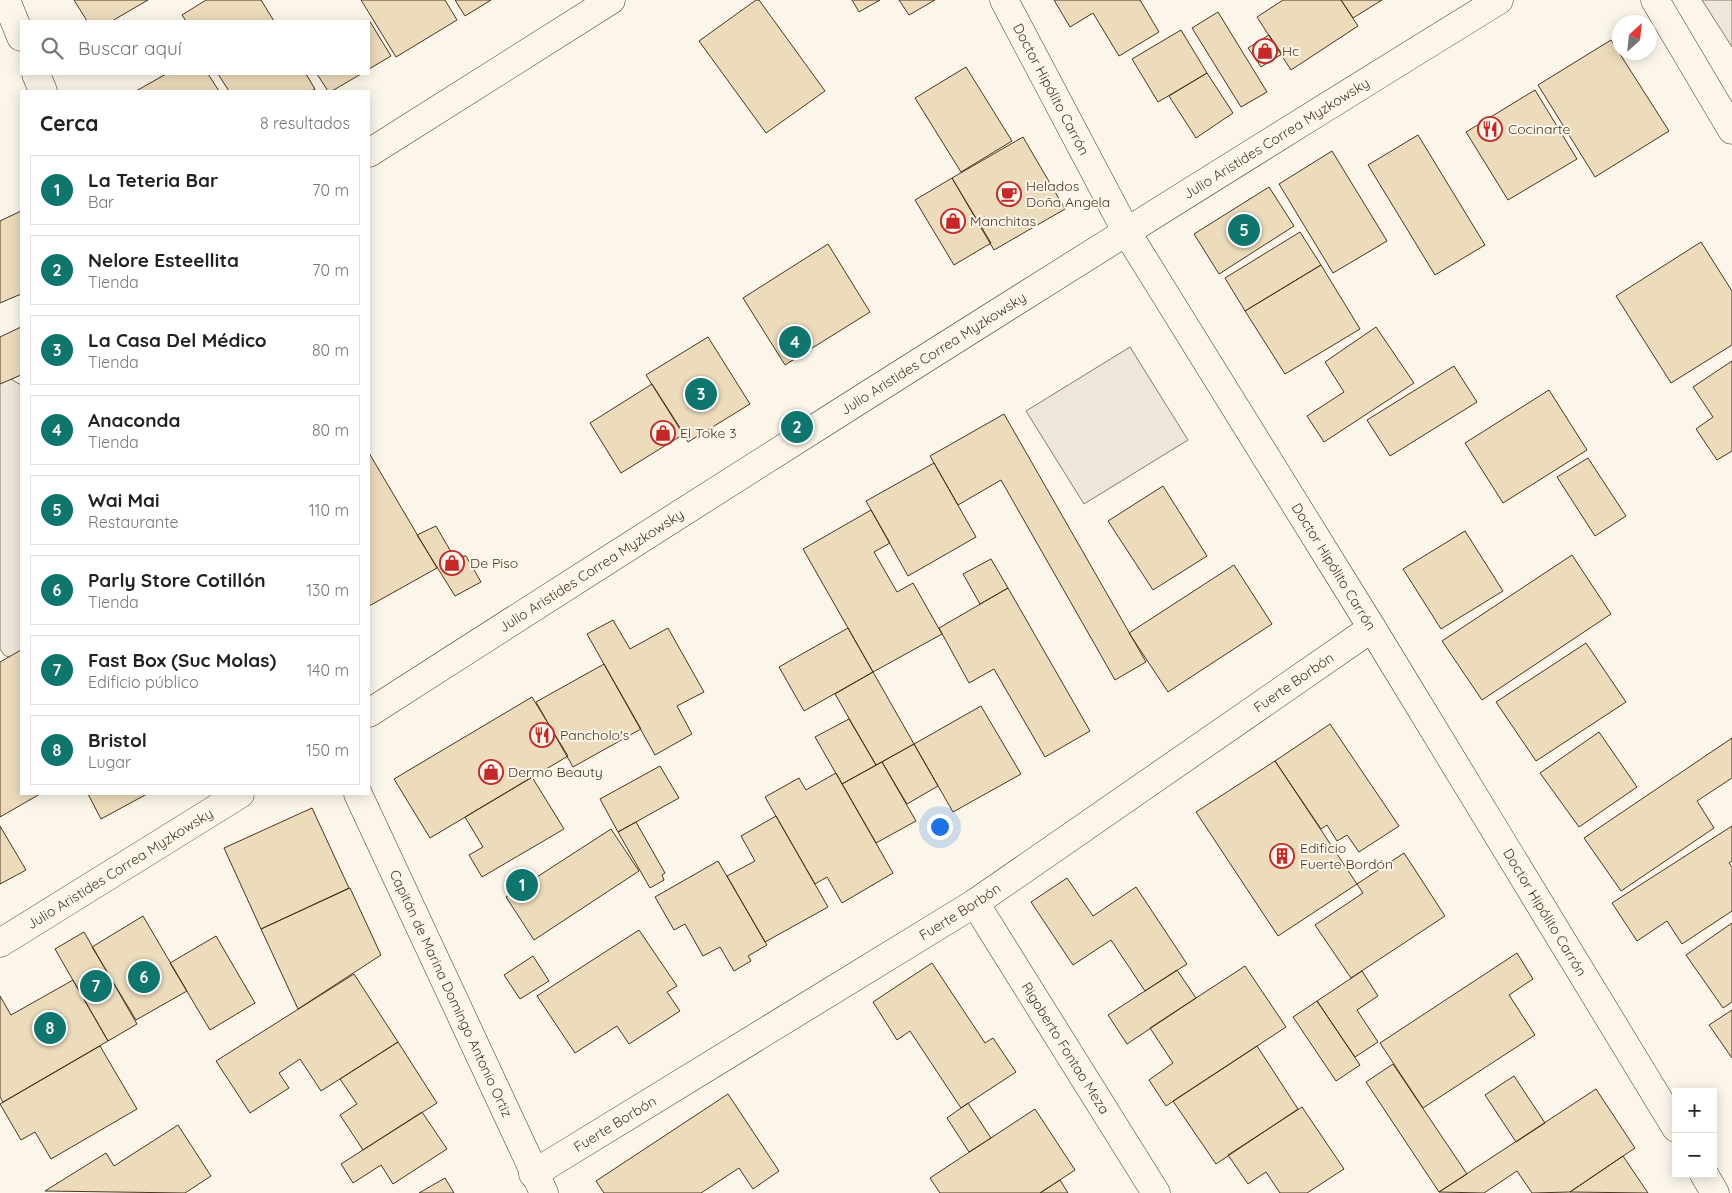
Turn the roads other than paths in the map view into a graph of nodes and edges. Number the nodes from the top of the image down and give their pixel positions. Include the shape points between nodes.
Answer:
1 (6, 0) edge
2 (611, 0) edge
3 (1004, 0) edge
4 (1499, 0) edge
5 (1655, 0) edge
6 (20, 35) edge
7 (36, 75) edge
8 (43, 90) edge
9 (1732, 130) edge
10 (370, 152) edge
11 (1126, 231) junction
12 (1372, 628) junction
13 (370, 712) edge
14 (238, 795) edge
15 (358, 795) edge
16 (974, 903) junction
17 (0, 943) edge
18 (1672, 1121) edge
19 (1706, 1178) edge
20 (538, 1183) edge
21 (1156, 1193) edge
22 (1715, 1193) edge

1 - 6 street
2 - 10 street
3 - 11 street, Doctor Hipólito Carrón
4 - 11 street, Julio Aristides Correa Myzkowsky
5 - 9 street
7 - 8 street
11 - 12 street, Doctor Hipólito Carrón
11 - 13 street, Julio Aristides Correa Myzkowsky
12 - 16 street, Fuerte Borbón
12 - 18 street, Doctor Hipólito Carrón
14 - 17 street, Julio Aristides Correa Myzkowsky
15 - 20 street, Capitán de Marina Domingo Antonio Ortiz
16 - 20 street, Fuerte Borbón
16 - 21 street, Rigoberto Fontao Meza
19 - 22 street

